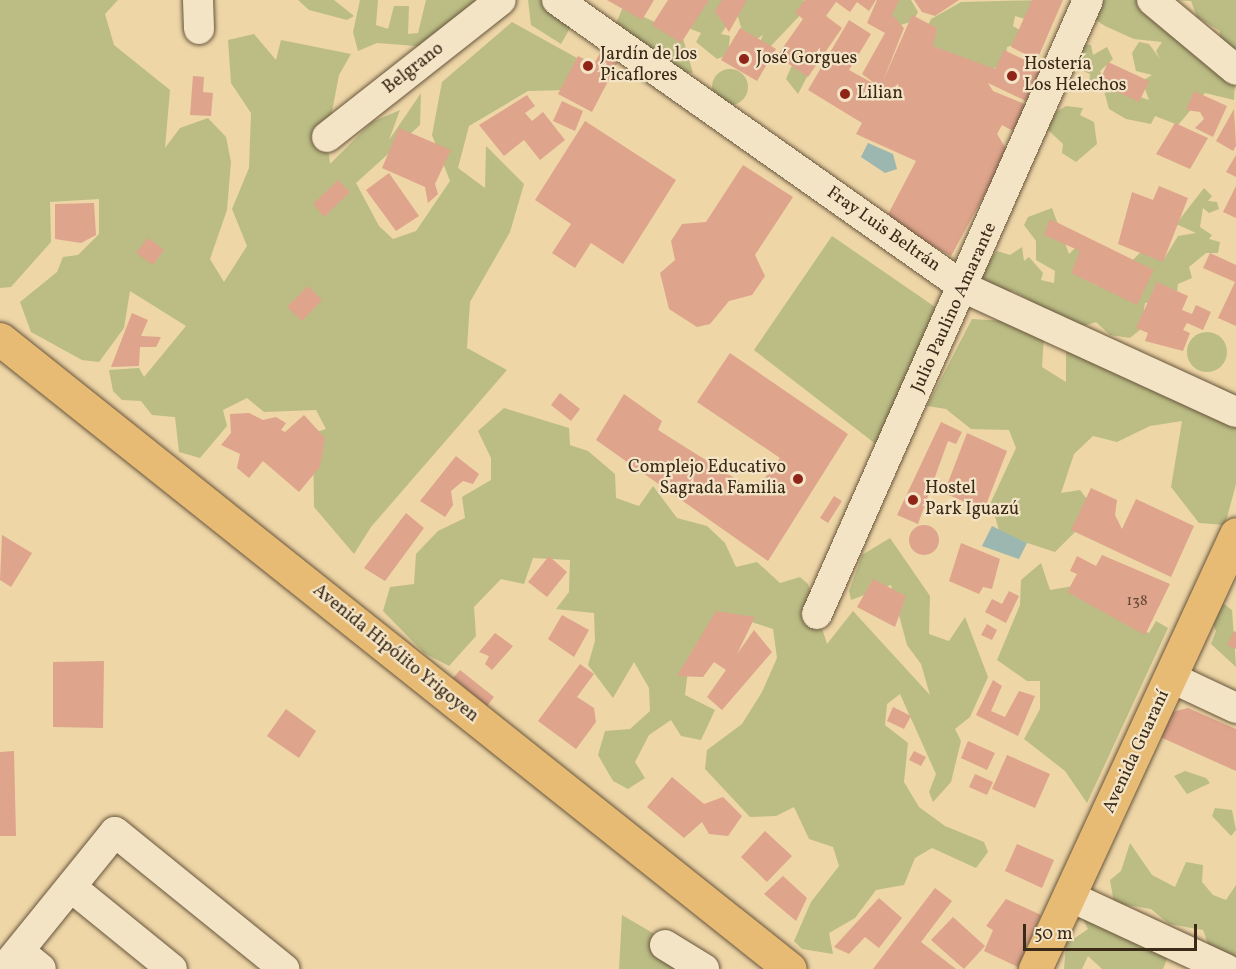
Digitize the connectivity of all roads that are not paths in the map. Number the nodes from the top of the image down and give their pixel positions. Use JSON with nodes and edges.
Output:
{"nodes":[{"id":1,"x":501,"y":0,"type":"edge"},
{"id":2,"x":557,"y":0,"type":"edge"},
{"id":3,"x":1088,"y":0,"type":"edge"},
{"id":4,"x":1152,"y":0,"type":"edge"},
{"id":5,"x":1236,"y":70,"type":"edge"},
{"id":6,"x":327,"y":137,"type":"dead end"},
{"id":7,"x":965,"y":288,"type":"junction"},
{"id":8,"x":0,"y":339,"type":"edge"},
{"id":9,"x":1236,"y":412,"type":"edge"},
{"id":10,"x":1236,"y":534,"type":"edge"},
{"id":11,"x":817,"y":614,"type":"dead end"},
{"id":12,"x":1172,"y":678,"type":"junction"},
{"id":13,"x":1236,"y":708,"type":"edge"},
{"id":14,"x":71,"y":887,"type":"junction"},
{"id":15,"x":1071,"y":897,"type":"junction"},
{"id":16,"x":665,"y":945,"type":"dead end"},
{"id":17,"x":21,"y":963,"type":"edge"},
{"id":18,"x":172,"y":969,"type":"edge"},
{"id":19,"x":284,"y":969,"type":"edge"},
{"id":20,"x":704,"y":969,"type":"edge"},
{"id":21,"x":790,"y":969,"type":"edge"},
{"id":22,"x":1035,"y":969,"type":"edge"},
{"id":23,"x":1226,"y":969,"type":"edge"}],
"edges":[{"from":1,"to":6,"type":"street","name":"Belgrano"},
{"from":2,"to":7,"type":"street","name":"Fray Luis Beltrán"},
{"from":3,"to":7,"type":"street","name":"Julio Paulino Amarante"},
{"from":4,"to":5,"type":"street"},
{"from":7,"to":9,"type":"street","name":"Fray Luis Beltrán"},
{"from":7,"to":11,"type":"street","name":"Julio Paulino Amarante"},
{"from":8,"to":21,"type":"main road","name":"Avenida Hipólito Yrigoyen"},
{"from":10,"to":12,"type":"main road","name":"Avenida Guaraní"},
{"from":12,"to":13,"type":"street"},
{"from":12,"to":15,"type":"main road","name":"Avenida Guaraní"},
{"from":14,"to":17,"type":"street"},
{"from":14,"to":18,"type":"street"},
{"from":14,"to":19,"type":"street"},
{"from":15,"to":22,"type":"main road","name":"Avenida Guaraní"},
{"from":15,"to":23,"type":"street"},
{"from":16,"to":20,"type":"street"}]}
